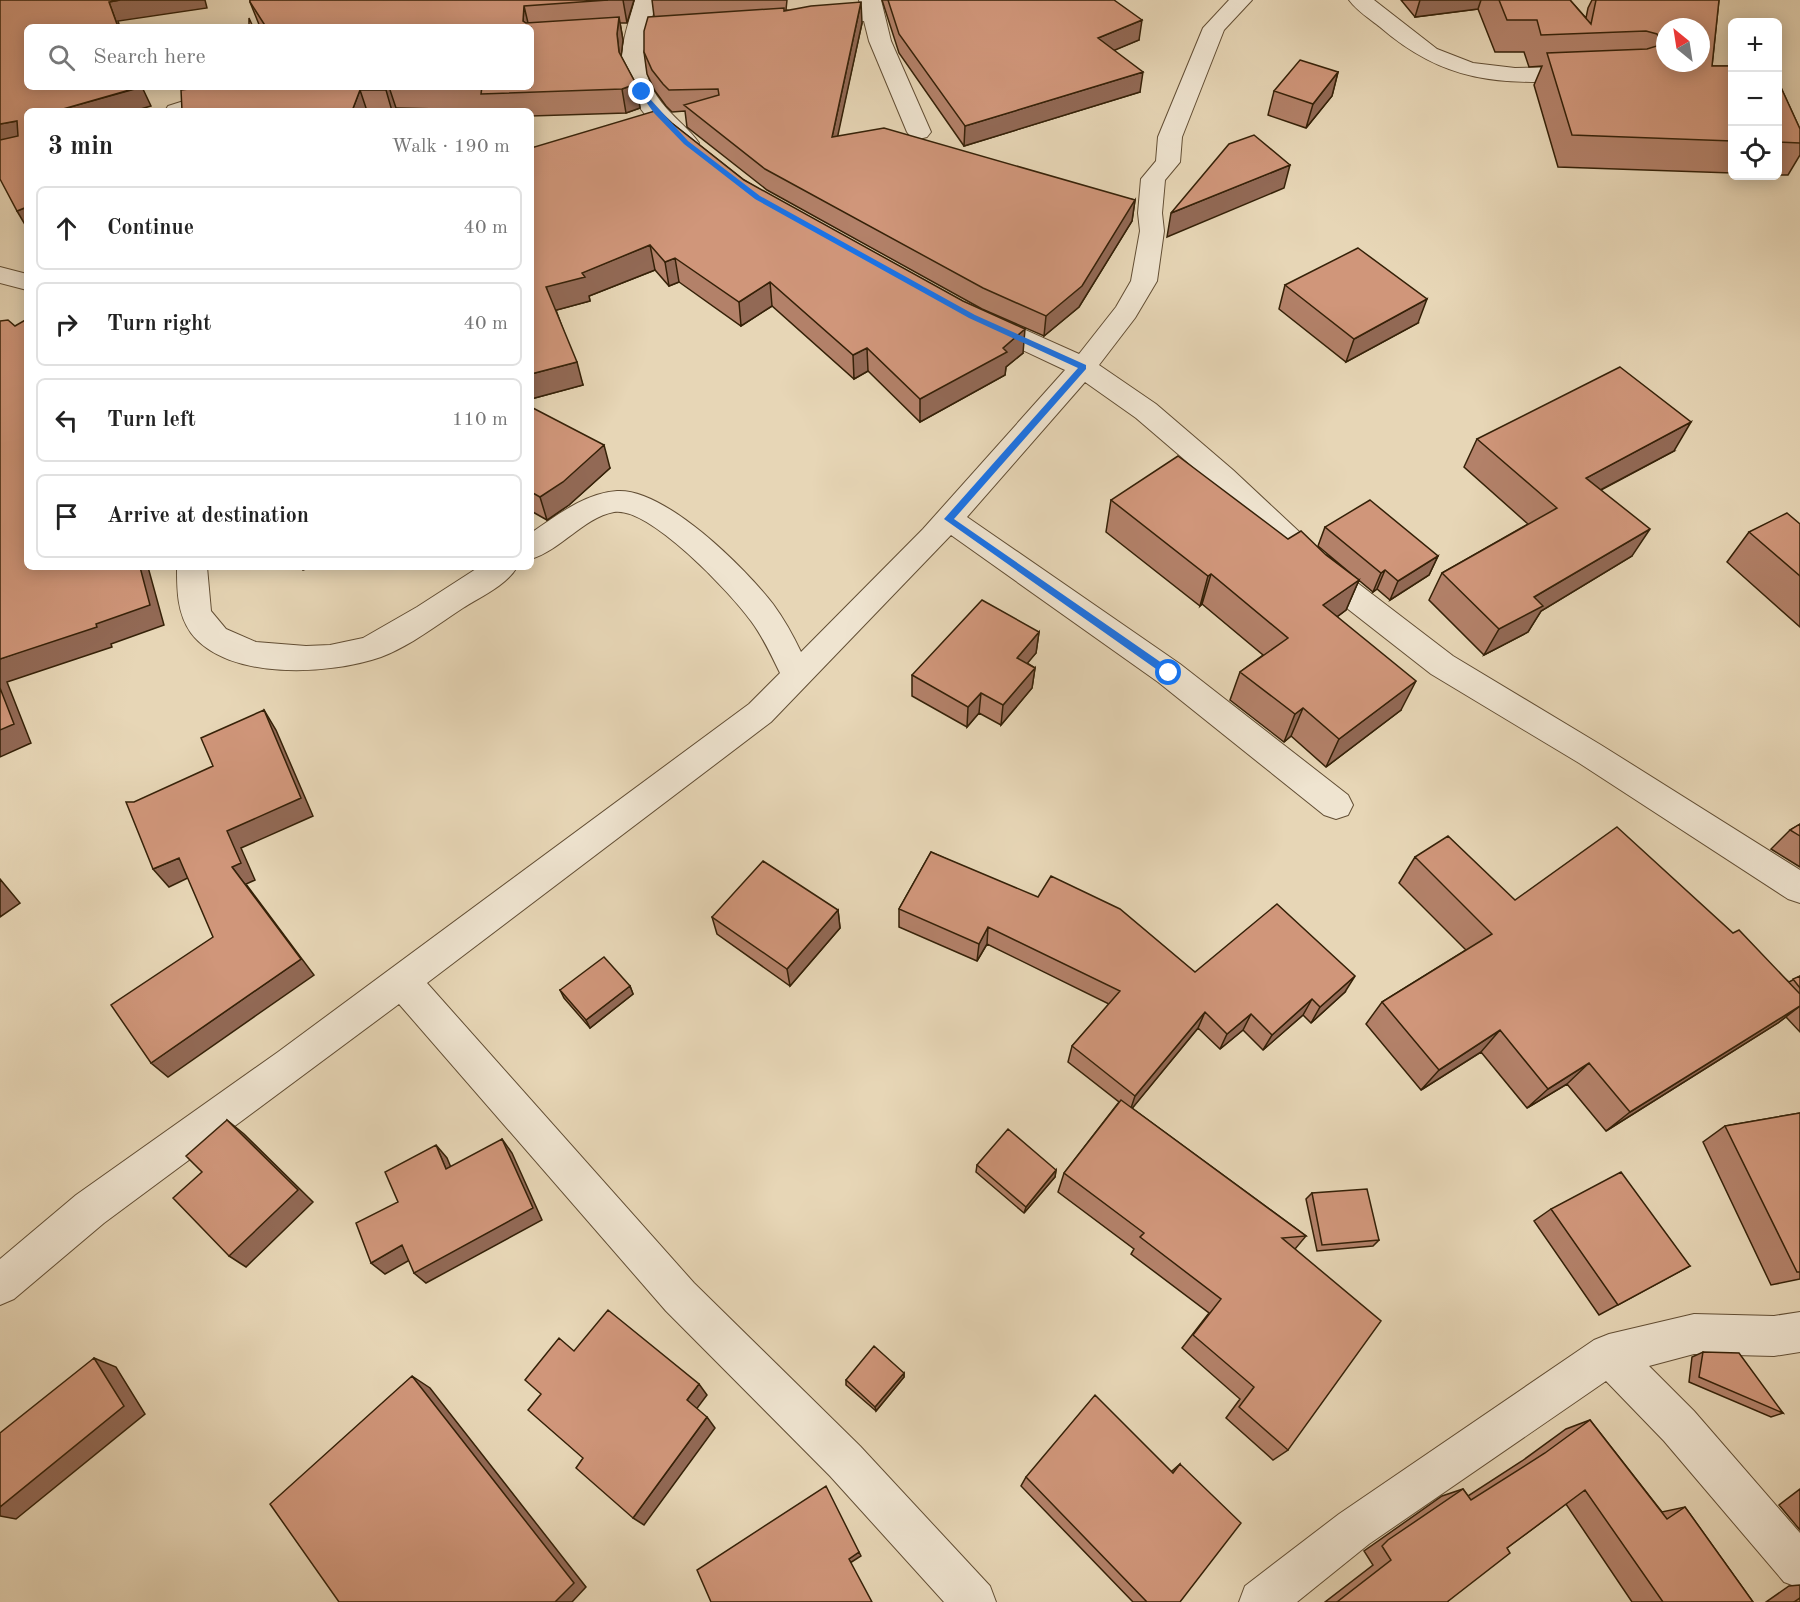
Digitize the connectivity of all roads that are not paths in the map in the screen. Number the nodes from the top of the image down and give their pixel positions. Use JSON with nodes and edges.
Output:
{"nodes":[{"id":1,"x":646,"y":0,"type":"edge"},
{"id":2,"x":1240,"y":0,"type":"edge"},
{"id":3,"x":1360,"y":0,"type":"edge"},
{"id":4,"x":871,"y":7,"type":"edge"},
{"id":5,"x":801,"y":19,"type":"edge"},
{"id":6,"x":1600,"y":73,"type":"edge"},
{"id":7,"x":242,"y":90,"type":"edge"},
{"id":8,"x":185,"y":108,"type":"edge"},
{"id":9,"x":919,"y":132,"type":"dead end"},
{"id":10,"x":704,"y":156,"type":"edge"},
{"id":11,"x":0,"y":274,"type":"edge"},
{"id":12,"x":24,"y":281,"type":"edge"},
{"id":13,"x":962,"y":311,"type":"edge"},
{"id":14,"x":1083,"y":367,"type":"junction"},
{"id":15,"x":949,"y":519,"type":"junction"},
{"id":16,"x":534,"y":546,"type":"edge"},
{"id":17,"x":192,"y":570,"type":"edge"},
{"id":18,"x":498,"y":570,"type":"edge"},
{"id":19,"x":797,"y":676,"type":"junction"},
{"id":20,"x":1336,"y":805,"type":"dead end"},
{"id":21,"x":1800,"y":888,"type":"edge"},
{"id":22,"x":401,"y":980,"type":"junction"},
{"id":23,"x":0,"y":1285,"type":"edge"},
{"id":24,"x":1800,"y":1332,"type":"edge"},
{"id":25,"x":1609,"y":1355,"type":"junction"},
{"id":26,"x":1800,"y":1566,"type":"edge"},
{"id":27,"x":974,"y":1602,"type":"edge"},
{"id":28,"x":1261,"y":1602,"type":"edge"}],
"edges":[{"from":1,"to":10,"type":"street"},
{"from":2,"to":14,"type":"street"},
{"from":3,"to":6,"type":"street"},
{"from":4,"to":5,"type":"street"},
{"from":4,"to":9,"type":"street"},
{"from":7,"to":8,"type":"street"},
{"from":11,"to":12,"type":"street"},
{"from":13,"to":14,"type":"street"},
{"from":14,"to":15,"type":"street"},
{"from":14,"to":21,"type":"street"},
{"from":15,"to":19,"type":"street"},
{"from":15,"to":20,"type":"street"},
{"from":16,"to":19,"type":"street"},
{"from":17,"to":18,"type":"street"},
{"from":19,"to":22,"type":"street"},
{"from":22,"to":23,"type":"street"},
{"from":22,"to":27,"type":"street"},
{"from":24,"to":25,"type":"street"},
{"from":25,"to":26,"type":"street"},
{"from":25,"to":28,"type":"street"}]}
